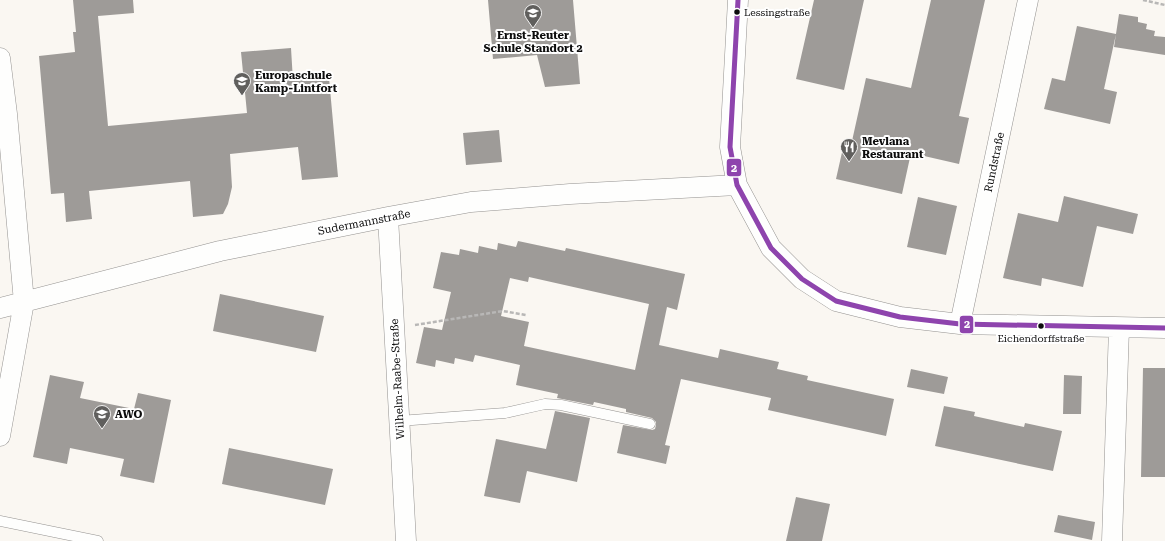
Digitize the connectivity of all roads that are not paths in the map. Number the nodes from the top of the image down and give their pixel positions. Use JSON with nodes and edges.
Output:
{"nodes":[{"id":1,"x":738,"y":0,"type":"edge"},
{"id":2,"x":1028,"y":0,"type":"edge"},
{"id":3,"x":0,"y":58,"type":"edge"},
{"id":4,"x":737,"y":185,"type":"junction"},
{"id":5,"x":388,"y":217,"type":"junction"},
{"id":6,"x":24,"y":302,"type":"junction"},
{"id":7,"x":0,"y":308,"type":"edge"},
{"id":8,"x":960,"y":324,"type":"junction"},
{"id":9,"x":1119,"y":328,"type":"junction"},
{"id":10,"x":1165,"y":328,"type":"edge"},
{"id":11,"x":400,"y":421,"type":"junction"},
{"id":12,"x":650,"y":424,"type":"dead end"},
{"id":13,"x":0,"y":436,"type":"edge"},
{"id":14,"x":0,"y":520,"type":"edge"},
{"id":15,"x":98,"y":541,"type":"edge"},
{"id":16,"x":406,"y":541,"type":"edge"},
{"id":17,"x":1112,"y":541,"type":"edge"}],
"edges":[{"from":1,"to":4,"type":"street"},
{"from":2,"to":8,"type":"street","name":"Rundstraße"},
{"from":3,"to":6,"type":"street"},
{"from":4,"to":5,"type":"street","name":"Sudermannstraße"},
{"from":4,"to":8,"type":"street"},
{"from":5,"to":6,"type":"street","name":"Sudermannstraße"},
{"from":5,"to":11,"type":"street","name":"Wilhelm-Raabe-Straße"},
{"from":6,"to":7,"type":"street","name":"Sudermannstraße"},
{"from":6,"to":13,"type":"street"},
{"from":8,"to":9,"type":"street"},
{"from":9,"to":10,"type":"street"},
{"from":9,"to":17,"type":"street"},
{"from":11,"to":12,"type":"lane"},
{"from":11,"to":16,"type":"street","name":"Wilhelm-Raabe-Straße"},
{"from":14,"to":15,"type":"lane"}]}
